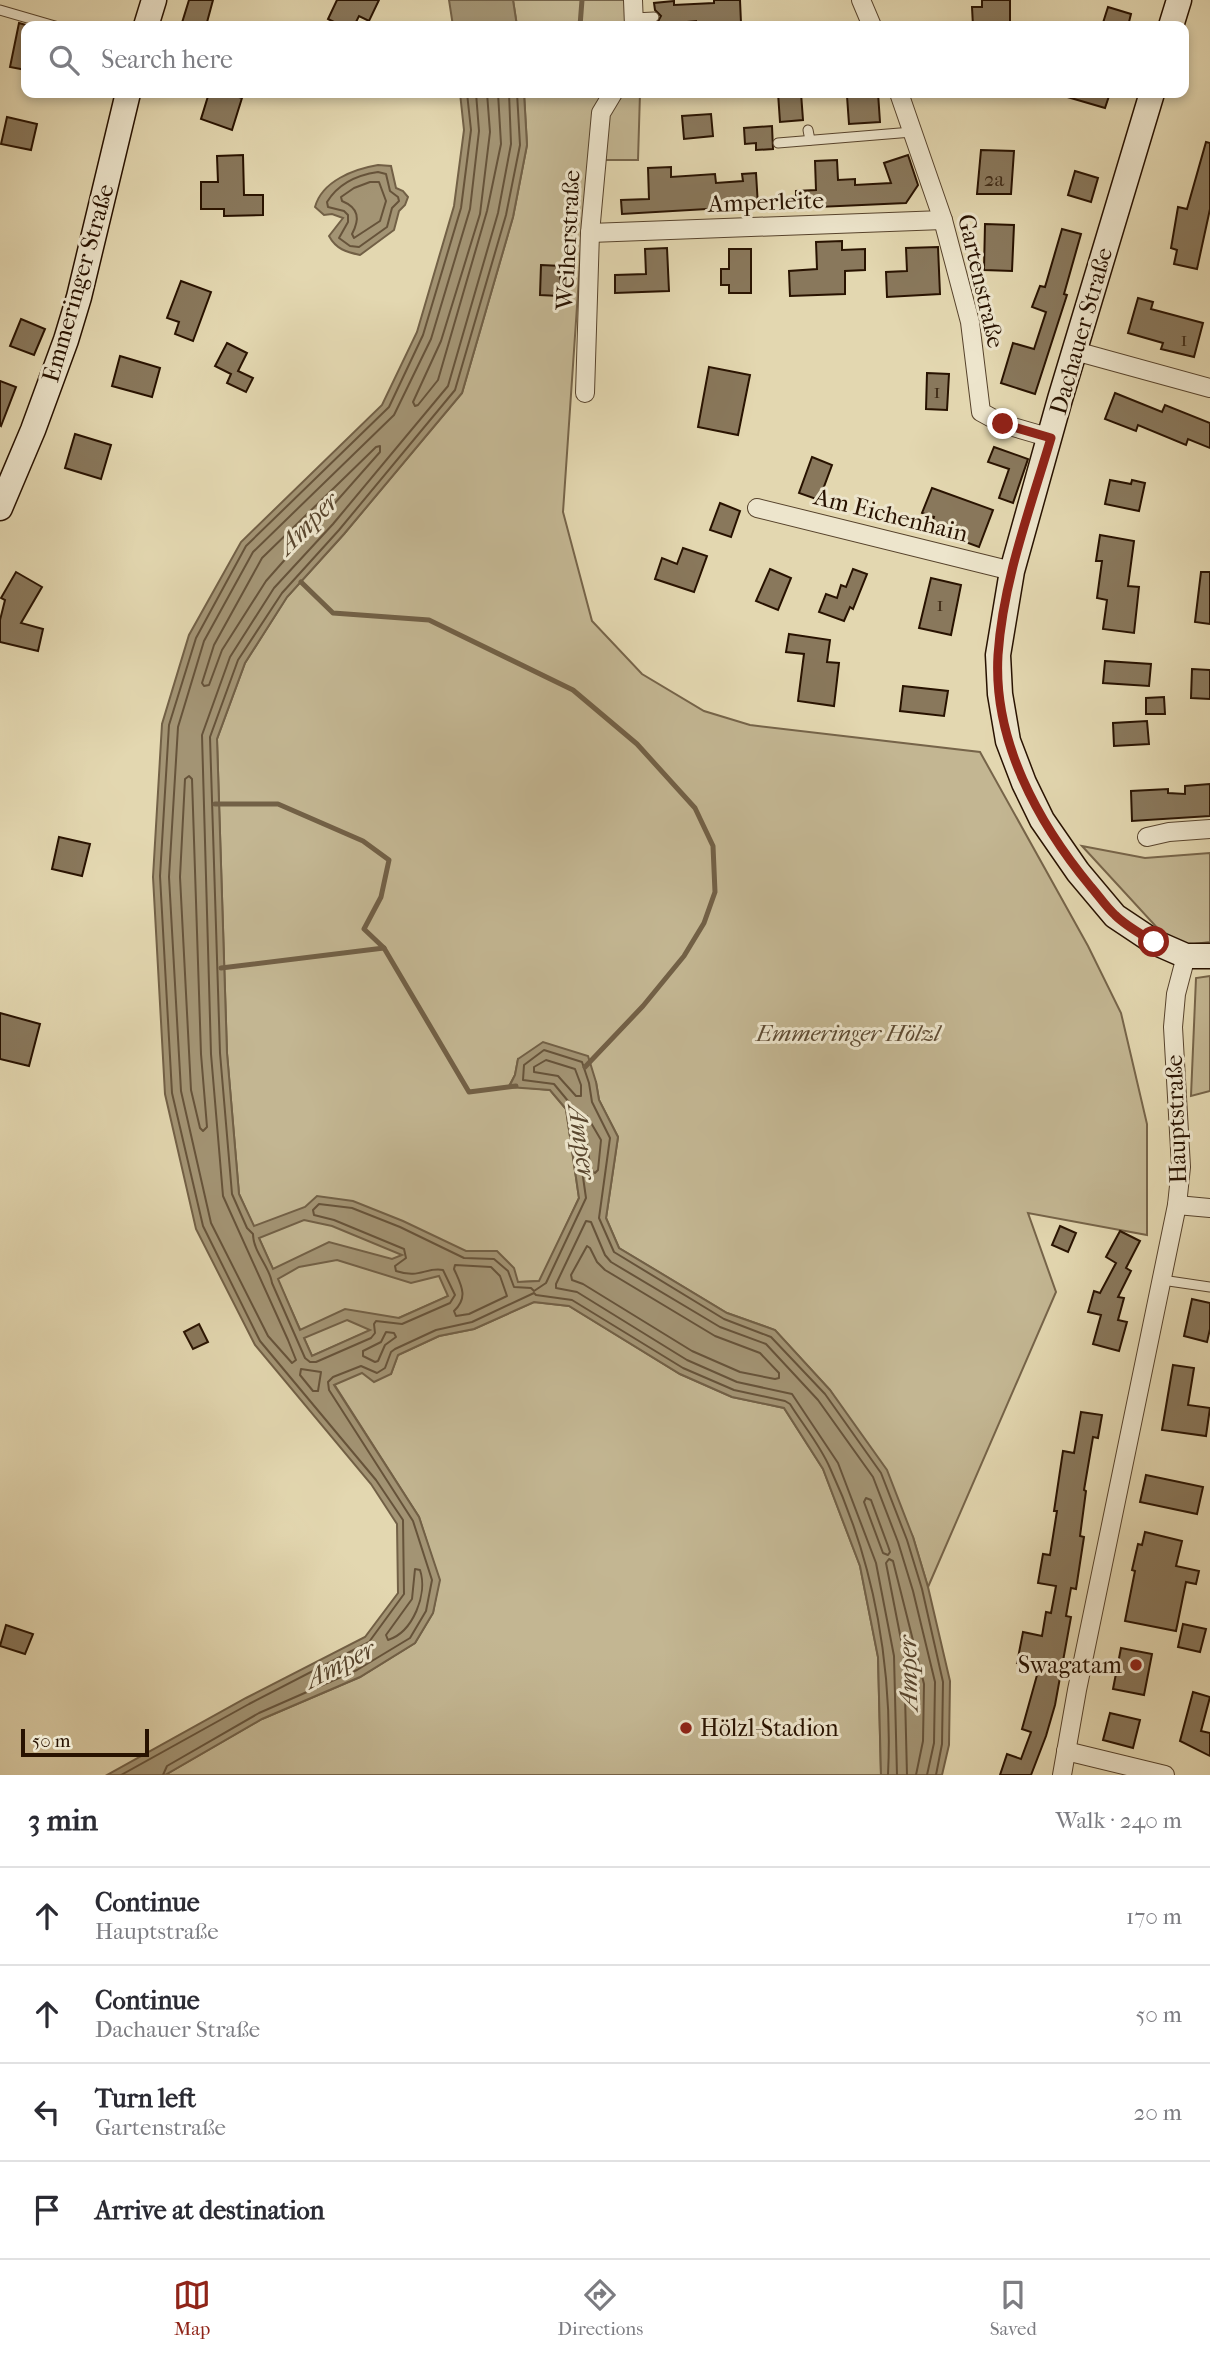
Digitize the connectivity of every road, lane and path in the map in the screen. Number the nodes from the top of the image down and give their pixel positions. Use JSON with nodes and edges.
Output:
{"nodes":[{"id":1,"x":154,"y":0,"type":"edge"},
{"id":2,"x":861,"y":0,"type":"edge"},
{"id":3,"x":1179,"y":0,"type":"edge"},
{"id":4,"x":0,"y":10,"type":"edge"},
{"id":5,"x":634,"y":15,"type":"edge"},
{"id":6,"x":654,"y":17,"type":"dead end"},
{"id":7,"x":38,"y":21,"type":"edge"},
{"id":8,"x":148,"y":21,"type":"edge"},
{"id":9,"x":870,"y":21,"type":"edge"},
{"id":10,"x":1173,"y":21,"type":"edge"},
{"id":11,"x":127,"y":98,"type":"edge"},
{"id":12,"x":610,"y":98,"type":"edge"},
{"id":13,"x":901,"y":98,"type":"edge"},
{"id":14,"x":1151,"y":98,"type":"edge"},
{"id":15,"x":808,"y":130,"type":"dead end"},
{"id":16,"x":912,"y":132,"type":"junction"},
{"id":17,"x":810,"y":140,"type":"junction"},
{"id":18,"x":778,"y":143,"type":"dead end"},
{"id":19,"x":943,"y":220,"type":"junction"},
{"id":20,"x":590,"y":233,"type":"junction"},
{"id":21,"x":1075,"y":351,"type":"junction"},
{"id":22,"x":1210,"y":388,"type":"edge"},
{"id":23,"x":585,"y":393,"type":"dead end"},
{"id":24,"x":1051,"y":438,"type":"junction"},
{"id":25,"x":0,"y":508,"type":"edge"},
{"id":26,"x":757,"y":508,"type":"dead end"},
{"id":27,"x":1012,"y":571,"type":"junction"},
{"id":28,"x":1210,"y":829,"type":"edge"},
{"id":29,"x":1147,"y":837,"type":"dead end"},
{"id":30,"x":1198,"y":956,"type":"edge"},
{"id":31,"x":1177,"y":1205,"type":"junction"},
{"id":32,"x":1210,"y":1208,"type":"edge"},
{"id":33,"x":1162,"y":1280,"type":"junction"},
{"id":34,"x":1210,"y":1287,"type":"edge"},
{"id":35,"x":1066,"y":1751,"type":"junction"},
{"id":36,"x":1062,"y":1775,"type":"edge"},
{"id":37,"x":1166,"y":1775,"type":"edge"}],
"edges":[{"from":1,"to":8,"type":"street"},
{"from":2,"to":9,"type":"street"},
{"from":3,"to":10,"type":"street"},
{"from":4,"to":7,"type":"lane"},
{"from":5,"to":6,"type":"lane"},
{"from":11,"to":25,"type":"street","name":"Emmeringer Straße"},
{"from":12,"to":20,"type":"street","name":"Weiherstraße"},
{"from":13,"to":16,"type":"street","name":"Gartenstraße"},
{"from":14,"to":21,"type":"street","name":"Dachauer Straße"},
{"from":15,"to":17,"type":"lane"},
{"from":16,"to":17,"type":"lane"},
{"from":16,"to":19,"type":"street","name":"Gartenstraße"},
{"from":17,"to":18,"type":"lane"},
{"from":19,"to":20,"type":"street","name":"Amperleite"},
{"from":19,"to":24,"type":"street","name":"Gartenstraße"},
{"from":20,"to":23,"type":"street","name":"Weiherstraße"},
{"from":21,"to":22,"type":"street"},
{"from":21,"to":24,"type":"street","name":"Dachauer Straße"},
{"from":24,"to":27,"type":"street","name":"Dachauer Straße"},
{"from":26,"to":27,"type":"street","name":"Am Eichenhain"},
{"from":27,"to":30,"type":"street","name":"Hauptstraße"},
{"from":28,"to":29,"type":"street"},
{"from":30,"to":31,"type":"street","name":"Hauptstraße"},
{"from":31,"to":32,"type":"street"},
{"from":31,"to":33,"type":"street","name":"Hauptstraße"},
{"from":33,"to":34,"type":"lane"},
{"from":33,"to":35,"type":"street","name":"Hauptstraße"},
{"from":35,"to":36,"type":"street","name":"Hauptstraße"},
{"from":35,"to":37,"type":"street"}]}
